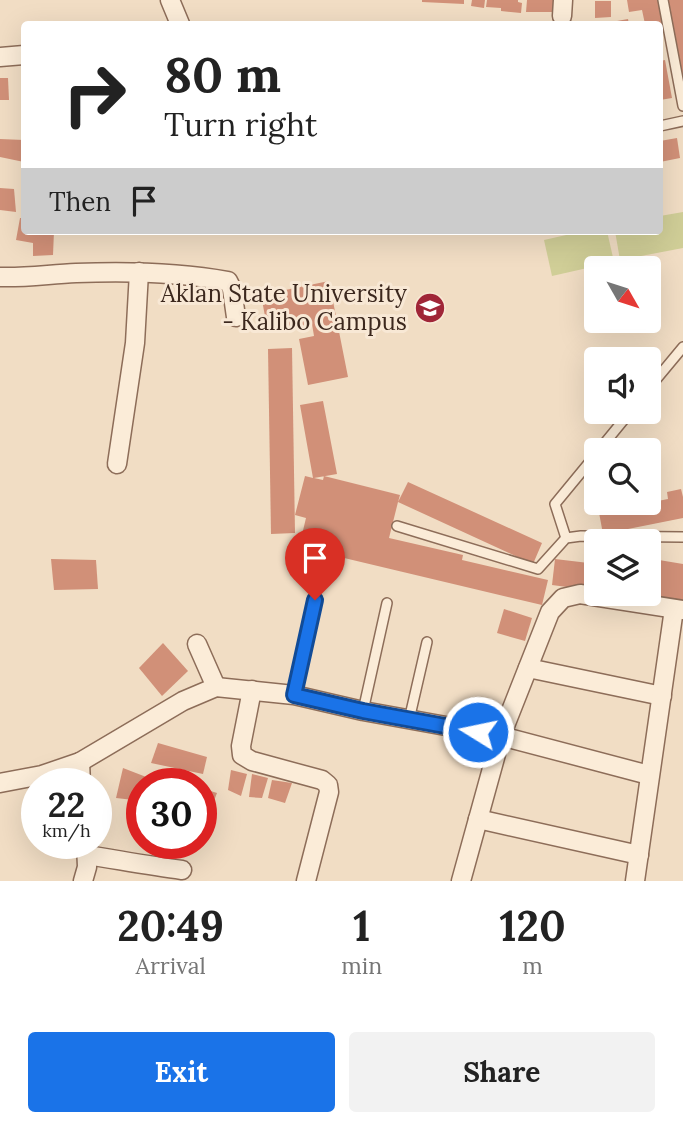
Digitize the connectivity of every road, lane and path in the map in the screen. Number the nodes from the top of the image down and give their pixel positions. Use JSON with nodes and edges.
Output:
{"nodes":[{"id":1,"x":170,"y":0,"type":"edge"},
{"id":2,"x":663,"y":0,"type":"edge"},
{"id":3,"x":179,"y":21,"type":"edge"},
{"id":4,"x":21,"y":55,"type":"edge"},
{"id":5,"x":0,"y":57,"type":"edge"},
{"id":6,"x":683,"y":106,"type":"edge"},
{"id":7,"x":683,"y":121,"type":"edge"},
{"id":8,"x":663,"y":125,"type":"edge"},
{"id":9,"x":139,"y":272,"type":"junction"},
{"id":10,"x":0,"y":277,"type":"edge"},
{"id":11,"x":236,"y":317,"type":"dead end"},
{"id":12,"x":683,"y":347,"type":"edge"},
{"id":13,"x":661,"y":374,"type":"edge"},
{"id":14,"x":620,"y":424,"type":"edge"},
{"id":15,"x":609,"y":438,"type":"edge"},
{"id":16,"x":117,"y":464,"type":"dead end"},
{"id":17,"x":584,"y":468,"type":"edge"},
{"id":18,"x":397,"y":526,"type":"dead end"},
{"id":19,"x":683,"y":537,"type":"edge"},
{"id":20,"x":566,"y":538,"type":"junction"},
{"id":21,"x":315,"y":600,"type":"dead end"},
{"id":22,"x":387,"y":603,"type":"dead end"},
{"id":23,"x":678,"y":610,"type":"edge"},
{"id":24,"x":427,"y":642,"type":"dead end"},
{"id":25,"x":197,"y":644,"type":"dead end"},
{"id":26,"x":528,"y":667,"type":"junction"},
{"id":27,"x":216,"y":687,"type":"junction"},
{"id":28,"x":252,"y":690,"type":"junction"},
{"id":29,"x":294,"y":695,"type":"junction"},
{"id":30,"x":662,"y":696,"type":"junction"},
{"id":31,"x":363,"y":711,"type":"junction"},
{"id":32,"x":409,"y":720,"type":"junction"},
{"id":33,"x":501,"y":736,"type":"junction"},
{"id":34,"x":79,"y":762,"type":"junction"},
{"id":35,"x":80,"y":768,"type":"edge"},
{"id":36,"x":649,"y":775,"type":"junction"},
{"id":37,"x":0,"y":783,"type":"edge"},
{"id":38,"x":478,"y":819,"type":"junction"},
{"id":39,"x":639,"y":855,"type":"junction"},
{"id":40,"x":112,"y":857,"type":"edge"},
{"id":41,"x":87,"y":859,"type":"edge"},
{"id":42,"x":181,"y":870,"type":"dead end"},
{"id":43,"x":83,"y":881,"type":"edge"},
{"id":44,"x":306,"y":881,"type":"edge"},
{"id":45,"x":461,"y":881,"type":"edge"},
{"id":46,"x":635,"y":881,"type":"edge"}],
"edges":[{"from":1,"to":3,"type":"street"},
{"from":2,"to":6,"type":"lane"},
{"from":4,"to":5,"type":"street"},
{"from":7,"to":8,"type":"lane"},
{"from":9,"to":10,"type":"street"},
{"from":9,"to":11,"type":"street"},
{"from":9,"to":16,"type":"street"},
{"from":12,"to":13,"type":"lane"},
{"from":14,"to":15,"type":"lane"},
{"from":17,"to":20,"type":"lane"},
{"from":18,"to":20,"type":"lane"},
{"from":19,"to":20,"type":"lane"},
{"from":21,"to":29,"type":"lane"},
{"from":22,"to":31,"type":"lane"},
{"from":23,"to":26,"type":"street"},
{"from":23,"to":30,"type":"street"},
{"from":24,"to":32,"type":"lane"},
{"from":25,"to":27,"type":"street"},
{"from":26,"to":30,"type":"street"},
{"from":26,"to":33,"type":"street"},
{"from":27,"to":28,"type":"street"},
{"from":27,"to":34,"type":"street"},
{"from":28,"to":29,"type":"street"},
{"from":28,"to":44,"type":"street"},
{"from":29,"to":31,"type":"street"},
{"from":30,"to":36,"type":"street"},
{"from":31,"to":32,"type":"street"},
{"from":32,"to":33,"type":"street"},
{"from":33,"to":36,"type":"street"},
{"from":33,"to":38,"type":"street"},
{"from":34,"to":35,"type":"street"},
{"from":34,"to":37,"type":"street"},
{"from":36,"to":39,"type":"street"},
{"from":38,"to":39,"type":"street"},
{"from":38,"to":45,"type":"street"},
{"from":39,"to":46,"type":"street"},
{"from":40,"to":42,"type":"street"},
{"from":41,"to":43,"type":"street"}]}
